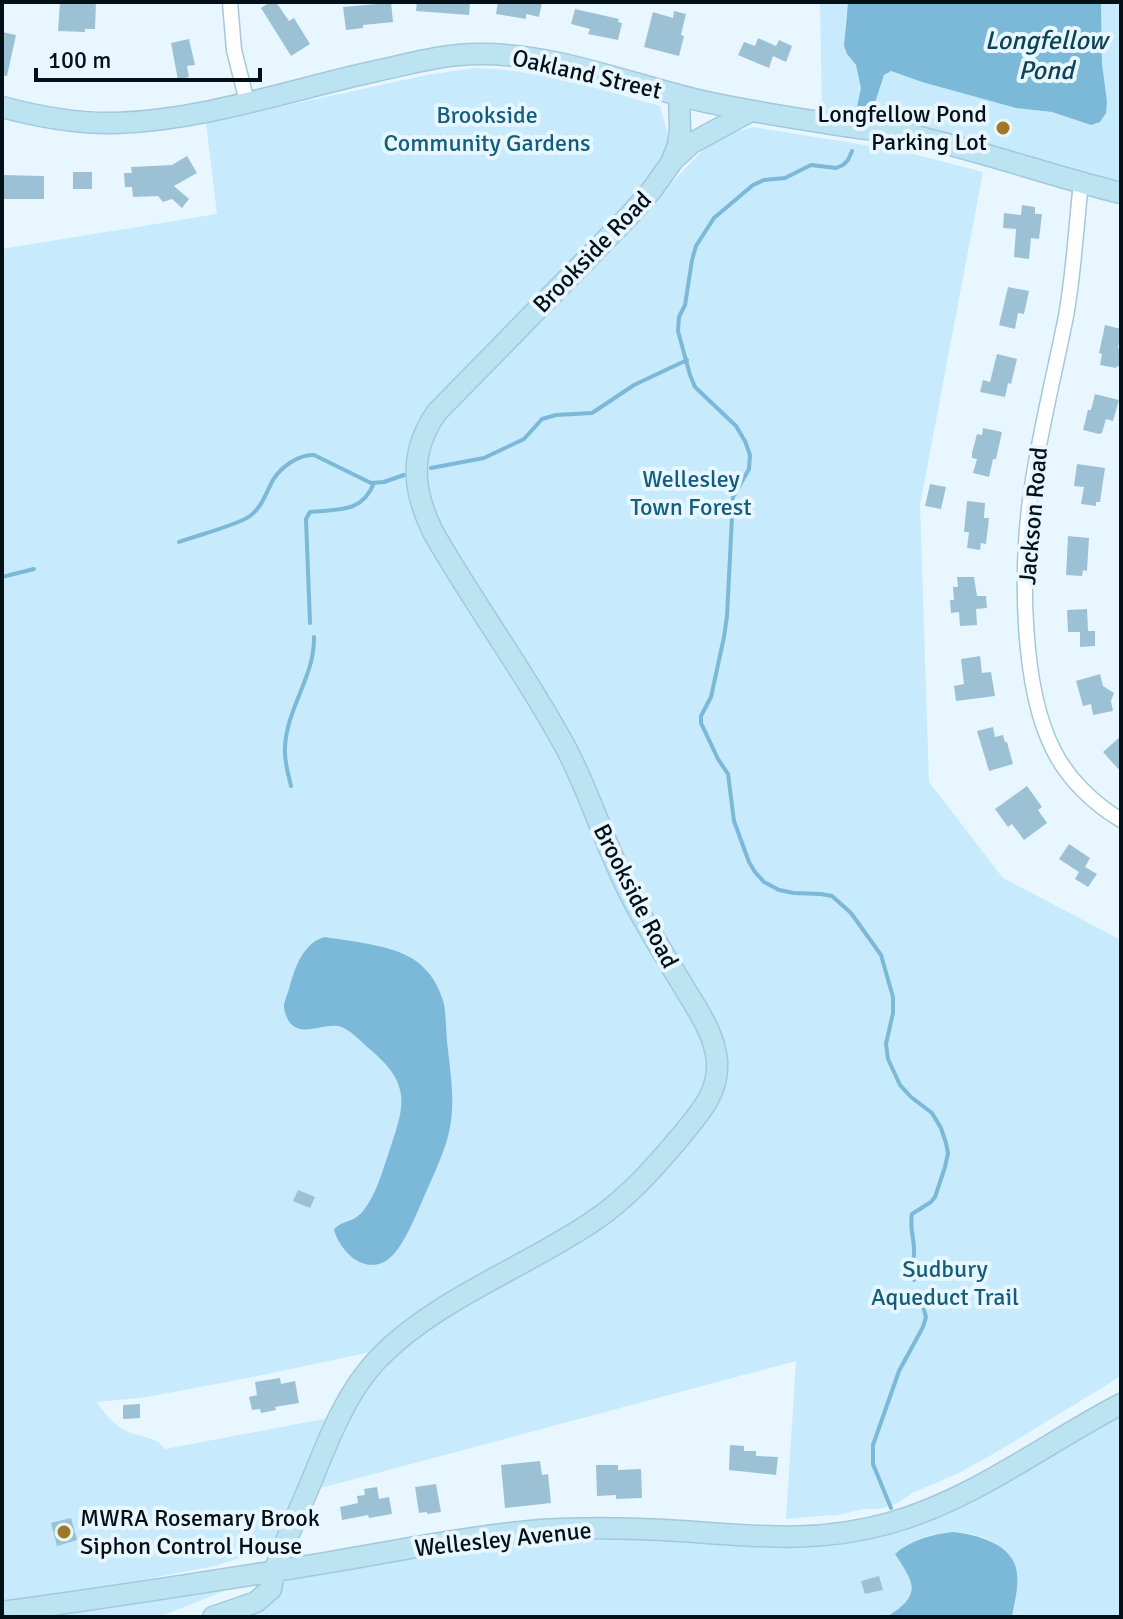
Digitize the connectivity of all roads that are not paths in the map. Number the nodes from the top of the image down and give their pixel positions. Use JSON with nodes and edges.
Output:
{"nodes":[{"id":1,"x":230,"y":2,"type":"edge"},
{"id":2,"x":679,"y":95,"type":"junction"},
{"id":3,"x":247,"y":102,"type":"junction"},
{"id":4,"x":2,"y":107,"type":"edge"},
{"id":5,"x":751,"y":111,"type":"junction"},
{"id":6,"x":671,"y":163,"type":"junction"},
{"id":7,"x":1081,"y":183,"type":"junction"},
{"id":8,"x":1121,"y":193,"type":"edge"},
{"id":9,"x":1121,"y":820,"type":"edge"},
{"id":10,"x":1121,"y":1404,"type":"edge"},
{"id":11,"x":274,"y":1571,"type":"junction"},
{"id":12,"x":2,"y":1612,"type":"edge"},
{"id":13,"x":213,"y":1617,"type":"edge"}],
"edges":[{"from":1,"to":3,"type":"street"},
{"from":2,"to":3,"type":"street","name":"Oakland Street"},
{"from":2,"to":5,"type":"street","name":"Oakland Street"},
{"from":2,"to":6,"type":"street","name":"Brookside Road"},
{"from":3,"to":4,"type":"street","name":"Oakland Street"},
{"from":5,"to":6,"type":"street","name":"Brookside Road"},
{"from":5,"to":7,"type":"street","name":"Oakland Street"},
{"from":6,"to":11,"type":"street","name":"Brookside Road"},
{"from":7,"to":8,"type":"street","name":"Oakland Street"},
{"from":7,"to":9,"type":"street","name":"Jackson Road"},
{"from":10,"to":11,"type":"street","name":"Wellesley Avenue"},
{"from":11,"to":12,"type":"street","name":"Wellesley Avenue"},
{"from":11,"to":13,"type":"street","name":"Brookside Road"}]}
